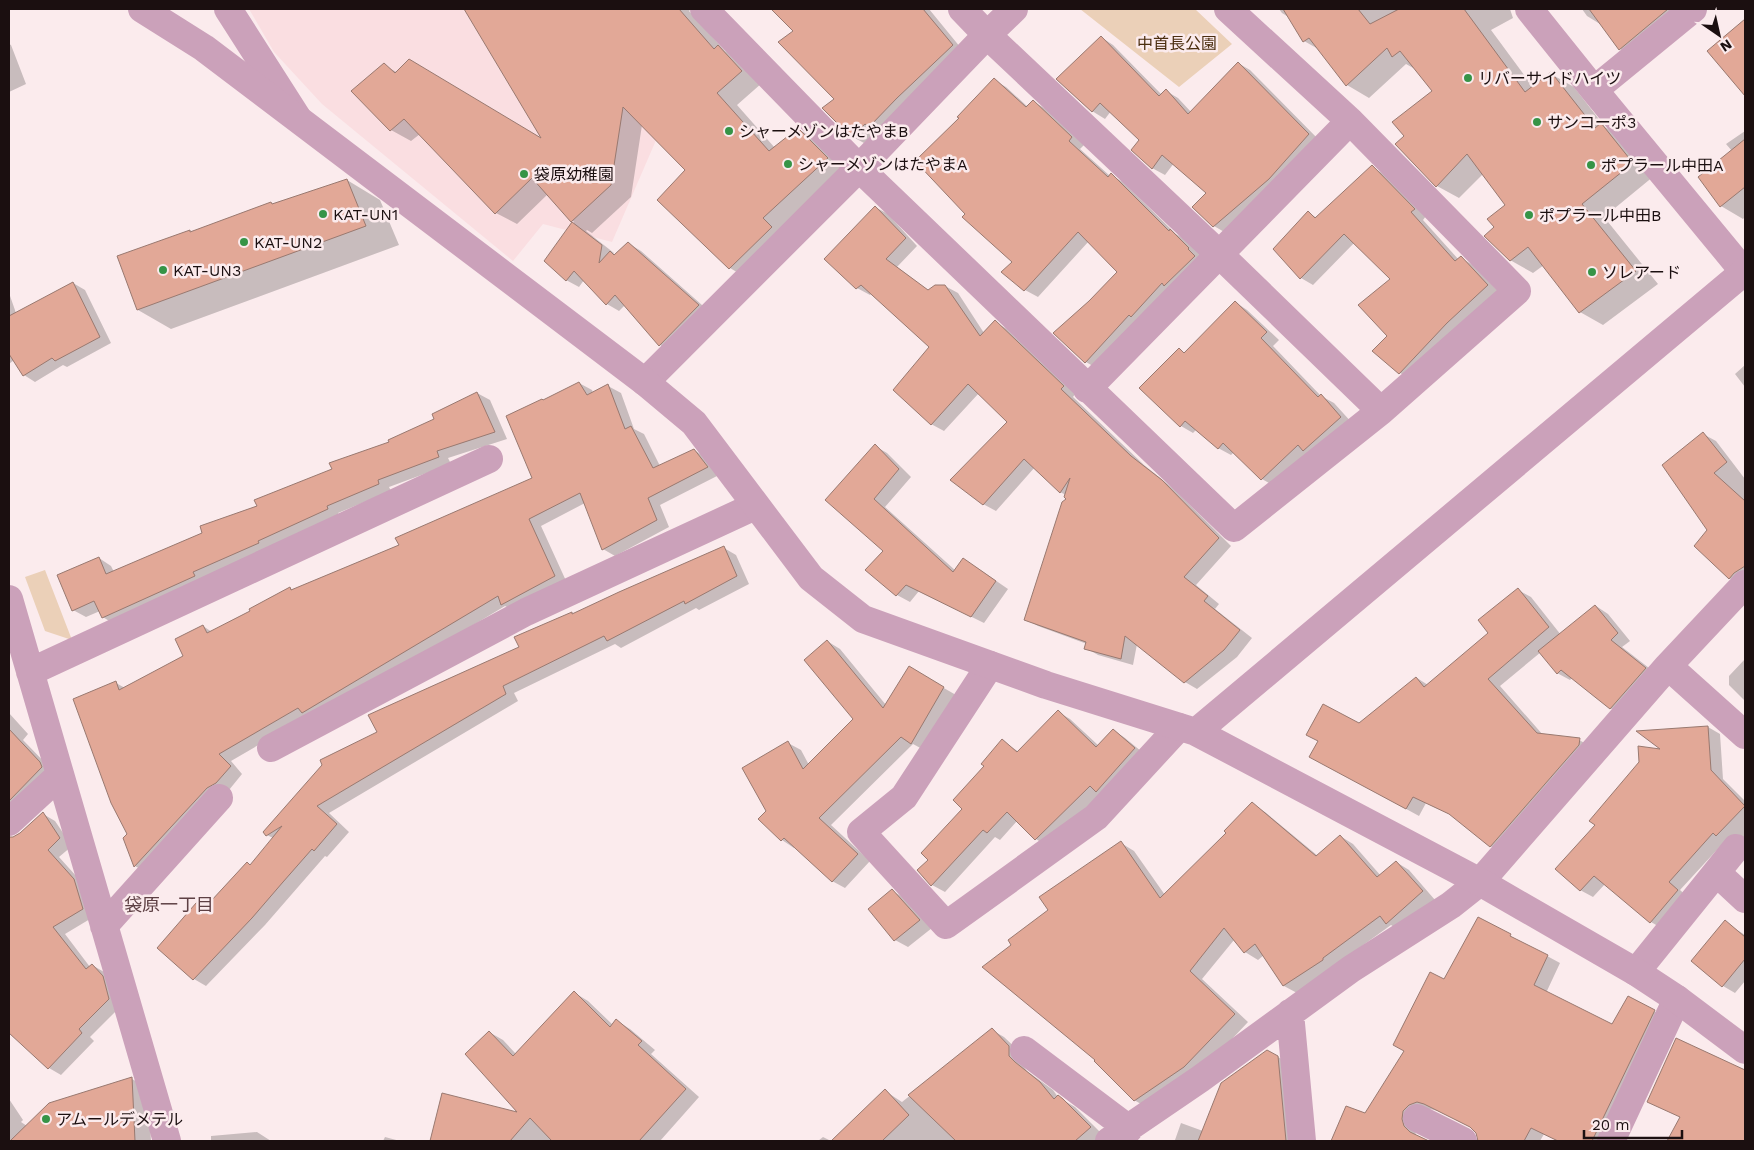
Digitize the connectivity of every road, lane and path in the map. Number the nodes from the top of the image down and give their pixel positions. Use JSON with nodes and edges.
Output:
{"nodes":[{"id":1,"x":142,"y":9,"type":"edge"},
{"id":2,"x":228,"y":9,"type":"edge"},
{"id":3,"x":704,"y":9,"type":"edge"},
{"id":4,"x":962,"y":9,"type":"edge"},
{"id":5,"x":1014,"y":9,"type":"edge"},
{"id":6,"x":1228,"y":9,"type":"edge"},
{"id":7,"x":1529,"y":9,"type":"edge"},
{"id":8,"x":1694,"y":9,"type":"edge"},
{"id":9,"x":988,"y":34,"type":"junction"},
{"id":10,"x":1594,"y":90,"type":"junction"},
{"id":11,"x":297,"y":118,"type":"junction"},
{"id":12,"x":1350,"y":121,"type":"junction"},
{"id":13,"x":859,"y":168,"type":"junction"},
{"id":14,"x":1219,"y":254,"type":"junction"},
{"id":15,"x":1745,"y":272,"type":"edge"},
{"id":16,"x":645,"y":382,"type":"junction"},
{"id":17,"x":1088,"y":389,"type":"junction"},
{"id":18,"x":1380,"y":411,"type":"junction"},
{"id":19,"x":489,"y":459,"type":"dead end"},
{"id":20,"x":756,"y":506,"type":"junction"},
{"id":21,"x":1745,"y":584,"type":"edge"},
{"id":22,"x":9,"y":599,"type":"edge"},
{"id":23,"x":990,"y":665,"type":"junction"},
{"id":24,"x":1668,"y":666,"type":"junction"},
{"id":25,"x":30,"y":672,"type":"junction"},
{"id":26,"x":1188,"y":729,"type":"junction"},
{"id":27,"x":1745,"y":735,"type":"edge"},
{"id":28,"x":271,"y":748,"type":"dead end"},
{"id":29,"x":60,"y":775,"type":"junction"},
{"id":30,"x":219,"y":798,"type":"dead end"},
{"id":31,"x":9,"y":822,"type":"edge"},
{"id":32,"x":1736,"y":848,"type":"dead end"},
{"id":33,"x":1717,"y":873,"type":"junction"},
{"id":34,"x":1480,"y":882,"type":"junction"},
{"id":35,"x":1745,"y":899,"type":"edge"},
{"id":36,"x":104,"y":926,"type":"junction"},
{"id":37,"x":1636,"y":972,"type":"junction"},
{"id":38,"x":1677,"y":999,"type":"junction"},
{"id":39,"x":1290,"y":1013,"type":"junction"},
{"id":40,"x":1024,"y":1050,"type":"dead end"},
{"id":41,"x":1745,"y":1050,"type":"edge"},
{"id":42,"x":1417,"y":1118,"type":"dead end"},
{"id":43,"x":1119,"y":1135,"type":"edge"},
{"id":44,"x":167,"y":1141,"type":"edge"},
{"id":45,"x":1302,"y":1141,"type":"edge"},
{"id":46,"x":1463,"y":1141,"type":"edge"},
{"id":47,"x":1611,"y":1141,"type":"edge"}],
"edges":[{"from":1,"to":11,"type":"street"},
{"from":2,"to":11,"type":"street"},
{"from":3,"to":13,"type":"street"},
{"from":4,"to":9,"type":"street"},
{"from":5,"to":9,"type":"street"},
{"from":6,"to":12,"type":"street"},
{"from":7,"to":10,"type":"street"},
{"from":8,"to":10,"type":"street"},
{"from":9,"to":13,"type":"street"},
{"from":9,"to":14,"type":"street"},
{"from":10,"to":15,"type":"street"},
{"from":11,"to":16,"type":"street"},
{"from":12,"to":14,"type":"street"},
{"from":12,"to":18,"type":"street"},
{"from":13,"to":16,"type":"street"},
{"from":13,"to":17,"type":"street"},
{"from":14,"to":17,"type":"street"},
{"from":14,"to":18,"type":"street"},
{"from":15,"to":26,"type":"street"},
{"from":16,"to":20,"type":"street"},
{"from":17,"to":18,"type":"street"},
{"from":19,"to":25,"type":"street"},
{"from":20,"to":23,"type":"street"},
{"from":20,"to":28,"type":"street"},
{"from":21,"to":24,"type":"street"},
{"from":22,"to":25,"type":"street"},
{"from":23,"to":26,"type":"street"},
{"from":23,"to":26,"type":"street"},
{"from":24,"to":27,"type":"street"},
{"from":24,"to":34,"type":"street"},
{"from":25,"to":29,"type":"street"},
{"from":26,"to":34,"type":"street"},
{"from":29,"to":31,"type":"street"},
{"from":29,"to":36,"type":"street"},
{"from":30,"to":36,"type":"street"},
{"from":32,"to":33,"type":"street"},
{"from":33,"to":35,"type":"street"},
{"from":33,"to":37,"type":"street"},
{"from":34,"to":37,"type":"street"},
{"from":34,"to":39,"type":"street"},
{"from":36,"to":44,"type":"street"},
{"from":37,"to":38,"type":"street"},
{"from":38,"to":41,"type":"street"},
{"from":38,"to":47,"type":"street"},
{"from":39,"to":43,"type":"street"},
{"from":39,"to":45,"type":"street"},
{"from":40,"to":43,"type":"street"},
{"from":42,"to":46,"type":"street"}]}
